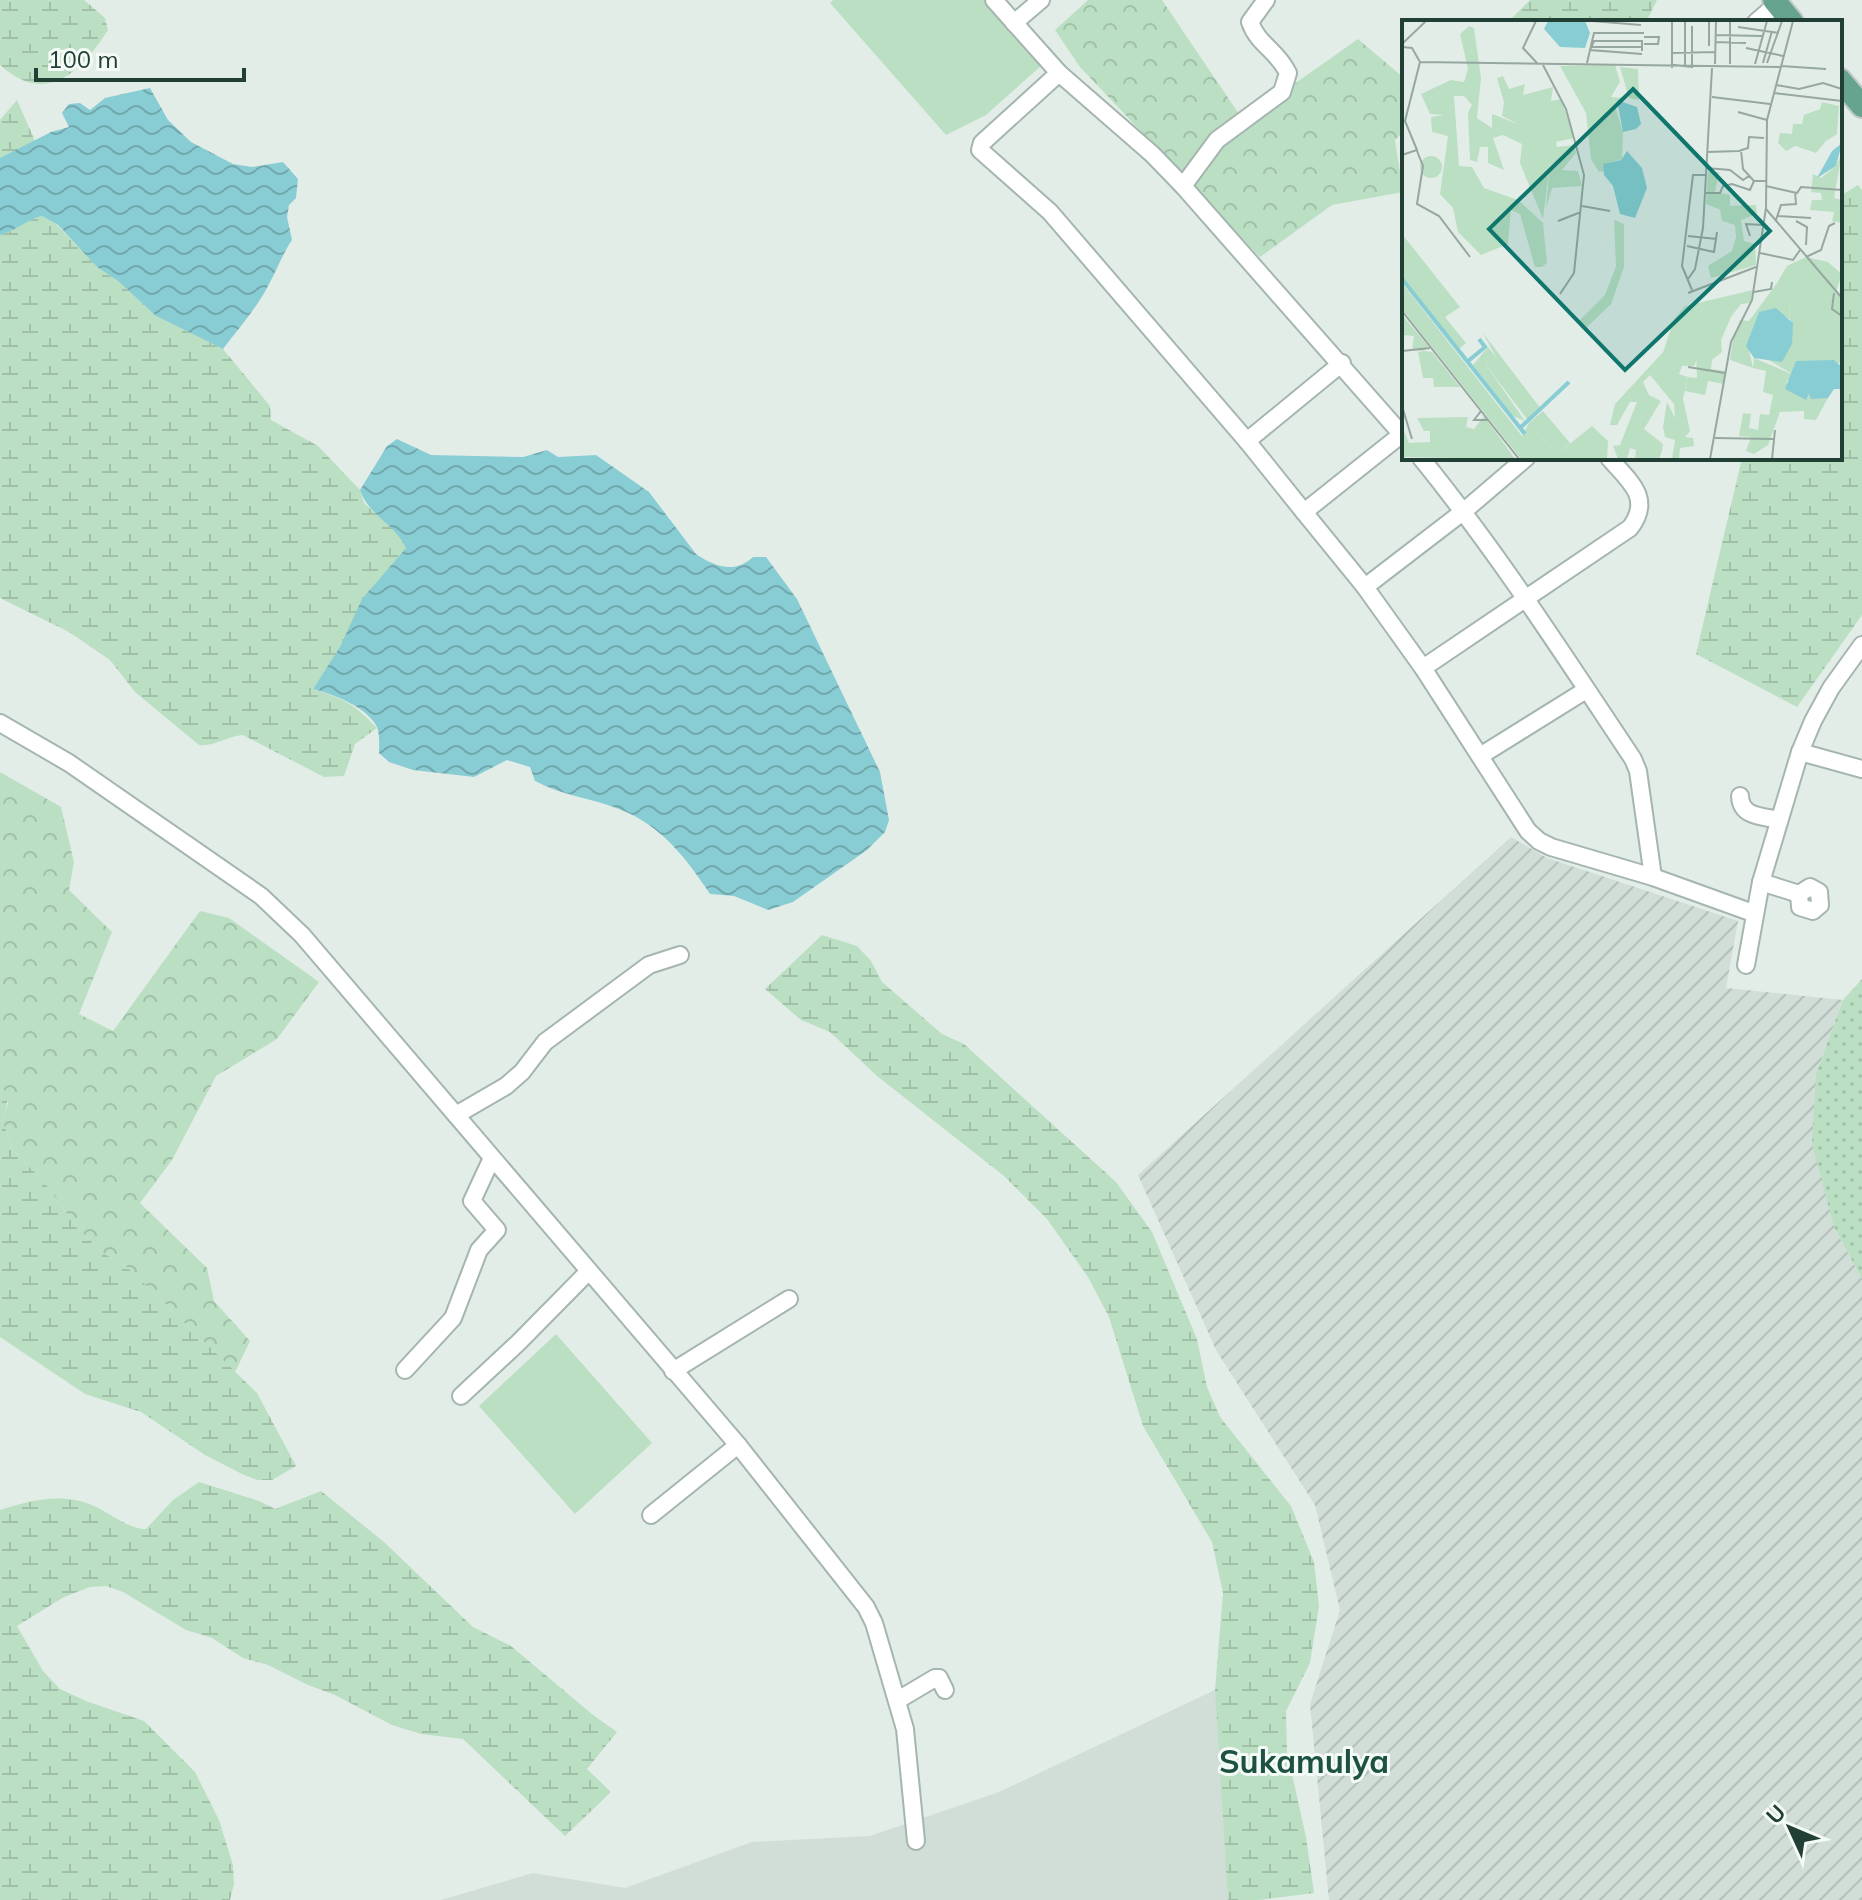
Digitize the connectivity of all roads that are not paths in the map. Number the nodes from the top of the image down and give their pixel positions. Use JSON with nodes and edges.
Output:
{"nodes":[{"id":1,"x":994,"y":0,"type":"edge"},
{"id":2,"x":1041,"y":0,"type":"edge"},
{"id":3,"x":1266,"y":0,"type":"edge"},
{"id":4,"x":1775,"y":2,"type":"edge"},
{"id":5,"x":1758,"y":20,"type":"edge"},
{"id":6,"x":1790,"y":20,"type":"edge"},
{"id":7,"x":1014,"y":23,"type":"junction"},
{"id":8,"x":1059,"y":73,"type":"junction"},
{"id":9,"x":1842,"y":82,"type":"edge"},
{"id":10,"x":1862,"y":106,"type":"edge"},
{"id":11,"x":1183,"y":186,"type":"junction"},
{"id":12,"x":1342,"y":363,"type":"junction"},
{"id":13,"x":1402,"y":434,"type":"edge"},
{"id":14,"x":1402,"y":436,"type":"edge"},
{"id":15,"x":1247,"y":441,"type":"junction"},
{"id":16,"x":1423,"y":460,"type":"edge"},
{"id":17,"x":1524,"y":460,"type":"edge"},
{"id":18,"x":1611,"y":460,"type":"edge"},
{"id":19,"x":1464,"y":511,"type":"junction"},
{"id":20,"x":1304,"y":512,"type":"junction"},
{"id":21,"x":1365,"y":587,"type":"junction"},
{"id":22,"x":1528,"y":599,"type":"junction"},
{"id":23,"x":1862,"y":645,"type":"edge"},
{"id":24,"x":1423,"y":668,"type":"junction"},
{"id":25,"x":1586,"y":690,"type":"junction"},
{"id":26,"x":0,"y":723,"type":"edge"},
{"id":27,"x":1800,"y":752,"type":"junction"},
{"id":28,"x":1480,"y":756,"type":"junction"},
{"id":29,"x":1862,"y":769,"type":"edge"},
{"id":30,"x":1740,"y":796,"type":"dead end"},
{"id":31,"x":1779,"y":820,"type":"junction"},
{"id":32,"x":1653,"y":877,"type":"junction"},
{"id":33,"x":1761,"y":882,"type":"junction"},
{"id":34,"x":1799,"y":894,"type":"dead end"},
{"id":35,"x":1753,"y":913,"type":"junction"},
{"id":36,"x":680,"y":955,"type":"dead end"},
{"id":37,"x":1746,"y":965,"type":"dead end"},
{"id":38,"x":456,"y":1115,"type":"junction"},
{"id":39,"x":492,"y":1158,"type":"junction"},
{"id":40,"x":589,"y":1271,"type":"junction"},
{"id":41,"x":789,"y":1299,"type":"dead end"},
{"id":42,"x":405,"y":1370,"type":"dead end"},
{"id":43,"x":673,"y":1371,"type":"junction"},
{"id":44,"x":461,"y":1396,"type":"dead end"},
{"id":45,"x":738,"y":1445,"type":"junction"},
{"id":46,"x":651,"y":1515,"type":"dead end"},
{"id":47,"x":945,"y":1690,"type":"dead end"},
{"id":48,"x":898,"y":1700,"type":"junction"},
{"id":49,"x":916,"y":1841,"type":"dead end"}],
"edges":[{"from":1,"to":7,"type":"street"},
{"from":2,"to":7,"type":"street"},
{"from":3,"to":11,"type":"street"},
{"from":4,"to":5,"type":"street"},
{"from":4,"to":6,"type":"main road"},
{"from":7,"to":8,"type":"street"},
{"from":8,"to":11,"type":"street"},
{"from":8,"to":15,"type":"street"},
{"from":9,"to":10,"type":"main road"},
{"from":11,"to":12,"type":"street"},
{"from":12,"to":13,"type":"street"},
{"from":12,"to":15,"type":"street"},
{"from":14,"to":20,"type":"street"},
{"from":15,"to":20,"type":"street"},
{"from":16,"to":19,"type":"street"},
{"from":17,"to":19,"type":"street"},
{"from":18,"to":22,"type":"street"},
{"from":19,"to":21,"type":"street"},
{"from":19,"to":22,"type":"street"},
{"from":20,"to":21,"type":"street"},
{"from":21,"to":24,"type":"street"},
{"from":22,"to":24,"type":"street"},
{"from":22,"to":25,"type":"street"},
{"from":23,"to":27,"type":"street"},
{"from":24,"to":28,"type":"street"},
{"from":25,"to":28,"type":"street"},
{"from":25,"to":32,"type":"street"},
{"from":26,"to":38,"type":"street"},
{"from":27,"to":29,"type":"street"},
{"from":27,"to":31,"type":"street"},
{"from":28,"to":32,"type":"street"},
{"from":30,"to":31,"type":"street"},
{"from":31,"to":33,"type":"street"},
{"from":32,"to":35,"type":"street"},
{"from":33,"to":34,"type":"street"},
{"from":33,"to":35,"type":"street"},
{"from":35,"to":37,"type":"street"},
{"from":36,"to":38,"type":"street"},
{"from":38,"to":39,"type":"street"},
{"from":39,"to":40,"type":"street"},
{"from":39,"to":42,"type":"street"},
{"from":40,"to":43,"type":"street"},
{"from":40,"to":44,"type":"street"},
{"from":41,"to":43,"type":"street"},
{"from":43,"to":45,"type":"street"},
{"from":45,"to":46,"type":"street"},
{"from":45,"to":48,"type":"street"},
{"from":47,"to":48,"type":"street"},
{"from":48,"to":49,"type":"street"}]}
